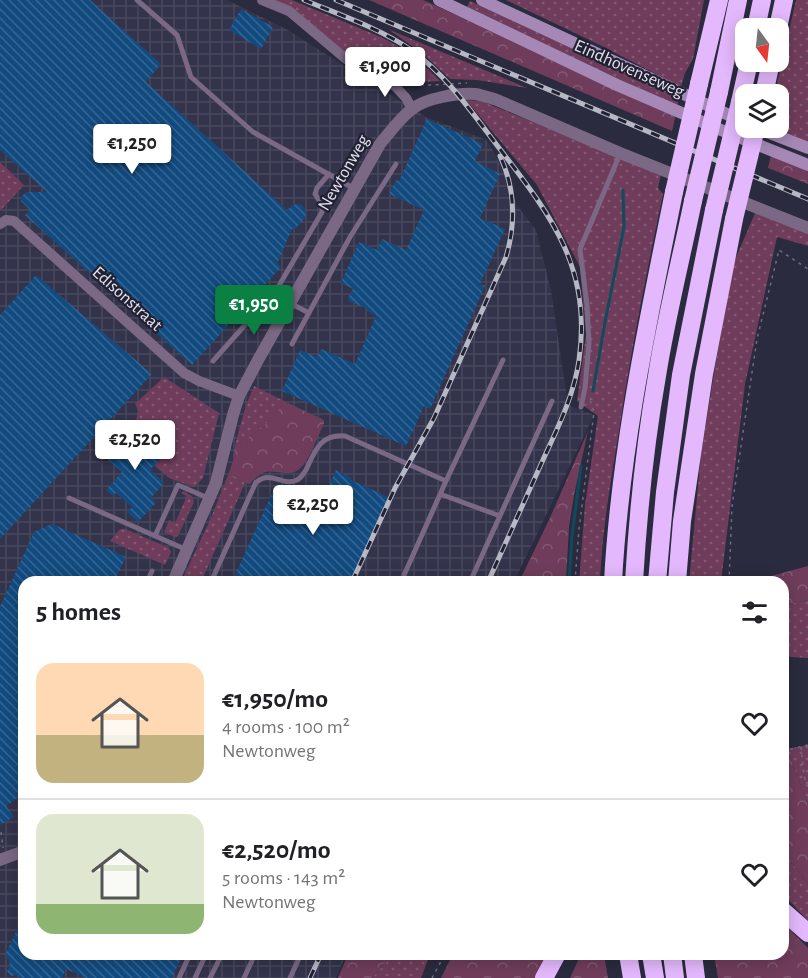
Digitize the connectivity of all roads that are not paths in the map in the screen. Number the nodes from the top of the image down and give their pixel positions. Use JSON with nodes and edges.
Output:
{"nodes":[{"id":1,"x":137,"y":0,"type":"edge"},
{"id":2,"x":262,"y":0,"type":"edge"},
{"id":3,"x":439,"y":0,"type":"edge"},
{"id":4,"x":482,"y":0,"type":"edge"},
{"id":5,"x":713,"y":0,"type":"edge"},
{"id":6,"x":719,"y":0,"type":"edge"},
{"id":7,"x":738,"y":0,"type":"edge"},
{"id":8,"x":762,"y":0,"type":"edge"},
{"id":9,"x":784,"y":0,"type":"edge"},
{"id":10,"x":758,"y":18,"type":"edge"},
{"id":11,"x":780,"y":18,"type":"edge"},
{"id":12,"x":747,"y":72,"type":"edge"},
{"id":13,"x":699,"y":84,"type":"junction"},
{"id":14,"x":412,"y":109,"type":"junction"},
{"id":15,"x":735,"y":118,"type":"edge"},
{"id":16,"x":754,"y":138,"type":"edge"},
{"id":17,"x":782,"y":138,"type":"edge"},
{"id":18,"x":808,"y":148,"type":"edge"},
{"id":19,"x":620,"y":153,"type":"junction"},
{"id":20,"x":396,"y":164,"type":"dead end"},
{"id":21,"x":808,"y":165,"type":"edge"},
{"id":22,"x":329,"y":174,"type":"junction"},
{"id":23,"x":355,"y":189,"type":"junction"},
{"id":24,"x":0,"y":224,"type":"edge"},
{"id":25,"x":808,"y":228,"type":"edge"},
{"id":26,"x":290,"y":303,"type":"junction"},
{"id":27,"x":259,"y":309,"type":"junction"},
{"id":28,"x":309,"y":313,"type":"junction"},
{"id":29,"x":281,"y":319,"type":"junction"},
{"id":30,"x":292,"y":345,"type":"dead end"},
{"id":31,"x":213,"y":360,"type":"dead end"},
{"id":32,"x":503,"y":360,"type":"dead end"},
{"id":33,"x":239,"y":396,"type":"junction"},
{"id":34,"x":552,"y":401,"type":"dead end"},
{"id":35,"x":581,"y":407,"type":"dead end"},
{"id":36,"x":446,"y":481,"type":"junction"},
{"id":37,"x":440,"y":494,"type":"junction"},
{"id":38,"x":69,"y":498,"type":"dead end"},
{"id":39,"x":209,"y":499,"type":"junction"},
{"id":40,"x":500,"y":516,"type":"junction"},
{"id":41,"x":155,"y":536,"type":"junction"},
{"id":42,"x":187,"y":550,"type":"junction"},
{"id":43,"x":152,"y":571,"type":"dead end"},
{"id":44,"x":150,"y":576,"type":"edge"},
{"id":45,"x":175,"y":576,"type":"edge"},
{"id":46,"x":214,"y":576,"type":"edge"},
{"id":47,"x":404,"y":576,"type":"edge"},
{"id":48,"x":473,"y":576,"type":"edge"},
{"id":49,"x":613,"y":576,"type":"edge"},
{"id":50,"x":634,"y":576,"type":"edge"},
{"id":51,"x":658,"y":576,"type":"edge"},
{"id":52,"x":677,"y":576,"type":"edge"},
{"id":53,"x":18,"y":853,"type":"edge"},
{"id":54,"x":1,"y":860,"type":"edge"},
{"id":55,"x":789,"y":916,"type":"edge"},
{"id":56,"x":808,"y":933,"type":"edge"},
{"id":57,"x":187,"y":960,"type":"edge"},
{"id":58,"x":203,"y":960,"type":"edge"},
{"id":59,"x":219,"y":960,"type":"edge"},
{"id":60,"x":252,"y":960,"type":"edge"},
{"id":61,"x":298,"y":960,"type":"edge"},
{"id":62,"x":554,"y":960,"type":"edge"},
{"id":63,"x":628,"y":960,"type":"edge"},
{"id":64,"x":652,"y":960,"type":"edge"},
{"id":65,"x":673,"y":960,"type":"edge"},
{"id":66,"x":694,"y":960,"type":"edge"},
{"id":67,"x":179,"y":978,"type":"edge"},
{"id":68,"x":195,"y":978,"type":"edge"},
{"id":69,"x":210,"y":978,"type":"edge"},
{"id":70,"x":244,"y":978,"type":"edge"},
{"id":71,"x":290,"y":978,"type":"edge"},
{"id":72,"x":544,"y":978,"type":"edge"},
{"id":73,"x":632,"y":978,"type":"edge"},
{"id":74,"x":655,"y":978,"type":"edge"},
{"id":75,"x":675,"y":978,"type":"edge"},
{"id":76,"x":696,"y":978,"type":"edge"}],
"edges":[{"from":1,"to":22,"type":"lane"},
{"from":2,"to":14,"type":"street"},
{"from":3,"to":21,"type":"main road","name":"Eindhovenseweg"},
{"from":4,"to":15,"type":"main road","name":"Eindhovenseweg"},
{"from":5,"to":13,"type":"highway"},
{"from":6,"to":13,"type":"highway"},
{"from":7,"to":50,"type":"highway","bridge":true},
{"from":8,"to":10,"type":"highway"},
{"from":9,"to":11,"type":"highway"},
{"from":12,"to":51,"type":"highway","bridge":true},
{"from":13,"to":49,"type":"highway","bridge":true},
{"from":14,"to":19,"type":"street","name":"Newtonweg"},
{"from":14,"to":23,"type":"street","name":"Newtonweg"},
{"from":16,"to":52,"type":"highway","bridge":true},
{"from":17,"to":18,"type":"main road"},
{"from":19,"to":25,"type":"street","name":"Newtonweg"},
{"from":19,"to":35,"type":"lane"},
{"from":20,"to":28,"type":"lane"},
{"from":22,"to":23,"type":"lane"},
{"from":22,"to":27,"type":"lane"},
{"from":23,"to":26,"type":"street","name":"Newtonweg"},
{"from":24,"to":33,"type":"street","name":"Edisonstraat"},
{"from":26,"to":28,"type":"lane"},
{"from":26,"to":29,"type":"street","name":"Newtonweg"},
{"from":27,"to":29,"type":"lane"},
{"from":27,"to":31,"type":"lane"},
{"from":28,"to":30,"type":"lane"},
{"from":29,"to":33,"type":"street","name":"Newtonweg"},
{"from":32,"to":36,"type":"lane"},
{"from":33,"to":39,"type":"street","name":"Newtonweg"},
{"from":34,"to":40,"type":"lane"},
{"from":36,"to":37,"type":"lane"},
{"from":36,"to":46,"type":"lane"},
{"from":37,"to":40,"type":"lane"},
{"from":37,"to":47,"type":"lane"},
{"from":38,"to":41,"type":"lane"},
{"from":39,"to":41,"type":"lane"},
{"from":39,"to":42,"type":"street","name":"Newtonweg"},
{"from":40,"to":48,"type":"lane"},
{"from":41,"to":42,"type":"lane"},
{"from":42,"to":45,"type":"street","name":"Newtonweg"},
{"from":43,"to":44,"type":"lane"},
{"from":53,"to":54,"type":"street"},
{"from":55,"to":56,"type":"highway"},
{"from":57,"to":67,"type":"lane"},
{"from":58,"to":68,"type":"lane"},
{"from":59,"to":69,"type":"lane"},
{"from":60,"to":70,"type":"lane"},
{"from":61,"to":71,"type":"lane"},
{"from":62,"to":72,"type":"highway"},
{"from":63,"to":73,"type":"highway"},
{"from":64,"to":74,"type":"highway"},
{"from":65,"to":75,"type":"highway"},
{"from":66,"to":76,"type":"highway"}]}
